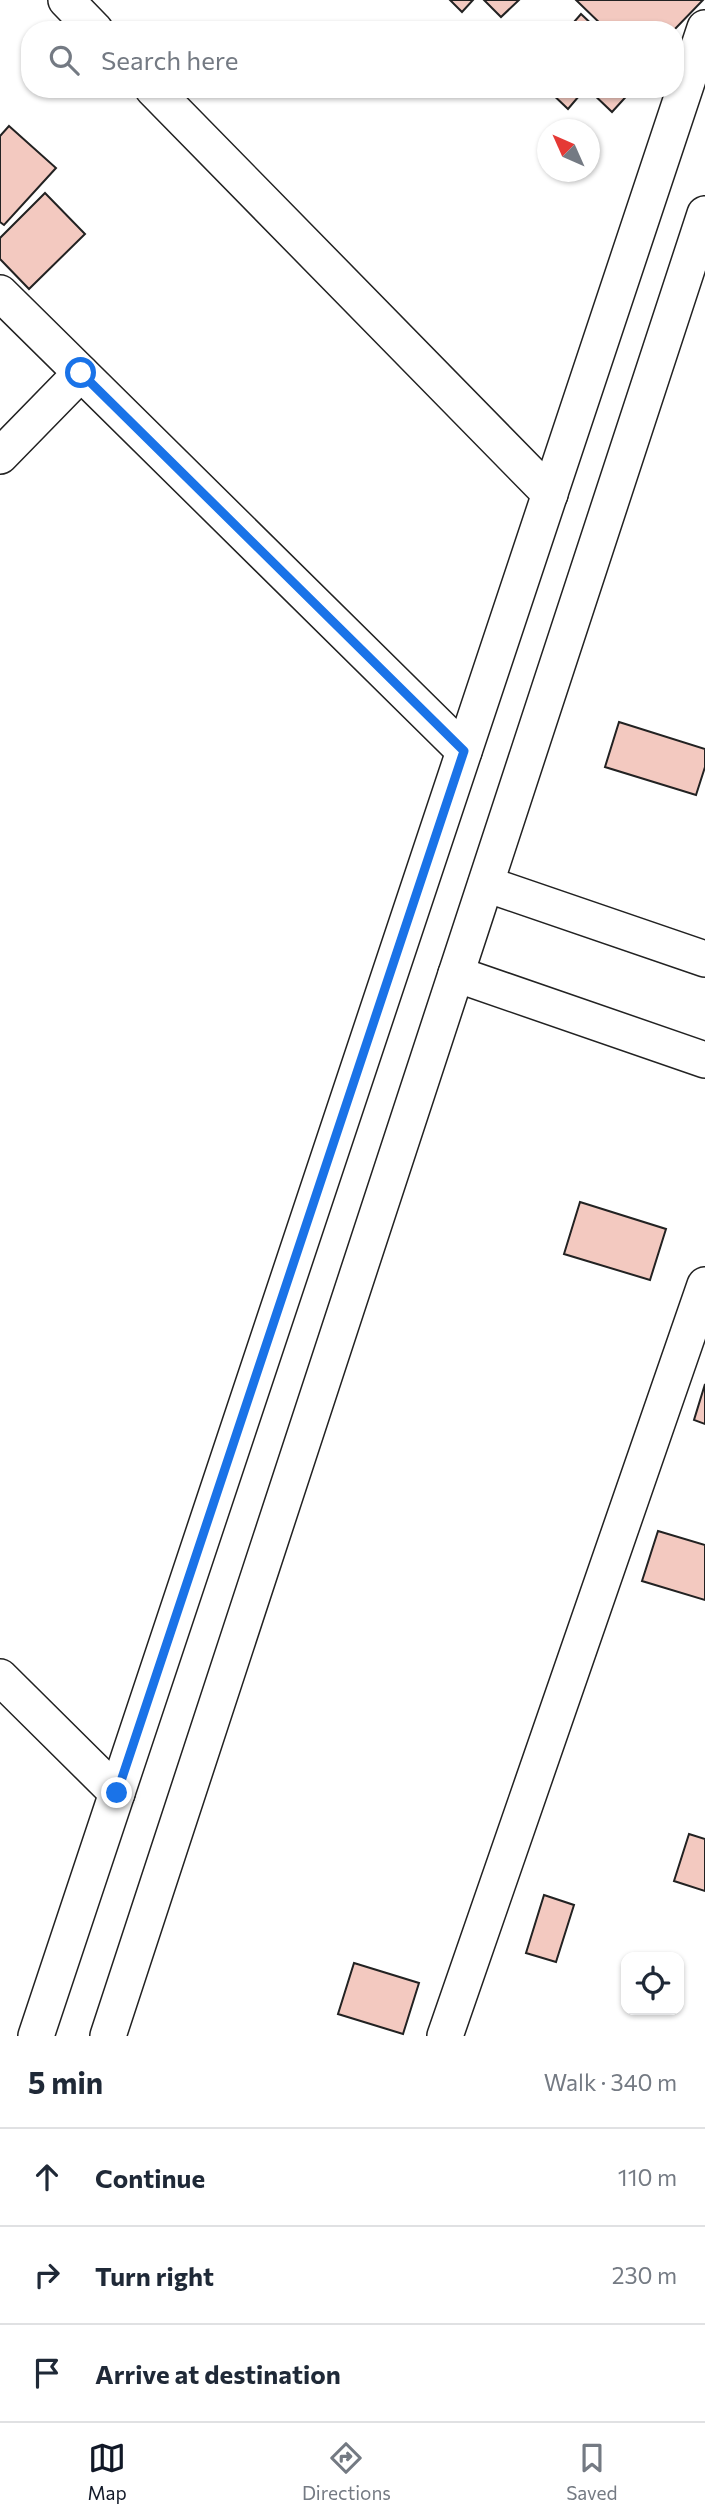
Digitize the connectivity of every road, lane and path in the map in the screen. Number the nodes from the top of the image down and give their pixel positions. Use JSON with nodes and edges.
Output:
{"nodes":[{"id":1,"x":66,"y":0,"type":"edge"},
{"id":2,"x":86,"y":21,"type":"edge"},
{"id":3,"x":705,"y":27,"type":"edge"},
{"id":4,"x":684,"y":90,"type":"edge"},
{"id":5,"x":162,"y":98,"type":"edge"},
{"id":6,"x":681,"y":98,"type":"edge"},
{"id":7,"x":705,"y":214,"type":"edge"},
{"id":8,"x":0,"y":293,"type":"edge"},
{"id":9,"x":81,"y":373,"type":"junction"},
{"id":10,"x":0,"y":456,"type":"edge"},
{"id":11,"x":550,"y":494,"type":"junction"},
{"id":12,"x":464,"y":751,"type":"junction"},
{"id":13,"x":486,"y":884,"type":"junction"},
{"id":14,"x":705,"y":959,"type":"edge"},
{"id":15,"x":456,"y":974,"type":"junction"},
{"id":16,"x":705,"y":1060,"type":"edge"},
{"id":17,"x":705,"y":1285,"type":"edge"},
{"id":18,"x":0,"y":1677,"type":"edge"},
{"id":19,"x":117,"y":1793,"type":"junction"},
{"id":20,"x":36,"y":2036,"type":"edge"},
{"id":21,"x":108,"y":2036,"type":"edge"},
{"id":22,"x":445,"y":2036,"type":"edge"}],
"edges":[{"from":1,"to":2,"type":"street"},
{"from":3,"to":4,"type":"street"},
{"from":5,"to":11,"type":"street"},
{"from":6,"to":11,"type":"street"},
{"from":7,"to":13,"type":"street"},
{"from":8,"to":9,"type":"street"},
{"from":9,"to":10,"type":"street"},
{"from":9,"to":12,"type":"street"},
{"from":11,"to":12,"type":"street"},
{"from":12,"to":19,"type":"street"},
{"from":13,"to":14,"type":"street"},
{"from":13,"to":15,"type":"street"},
{"from":15,"to":16,"type":"street"},
{"from":15,"to":21,"type":"street"},
{"from":17,"to":22,"type":"street"},
{"from":18,"to":19,"type":"street"},
{"from":19,"to":20,"type":"street"}]}
